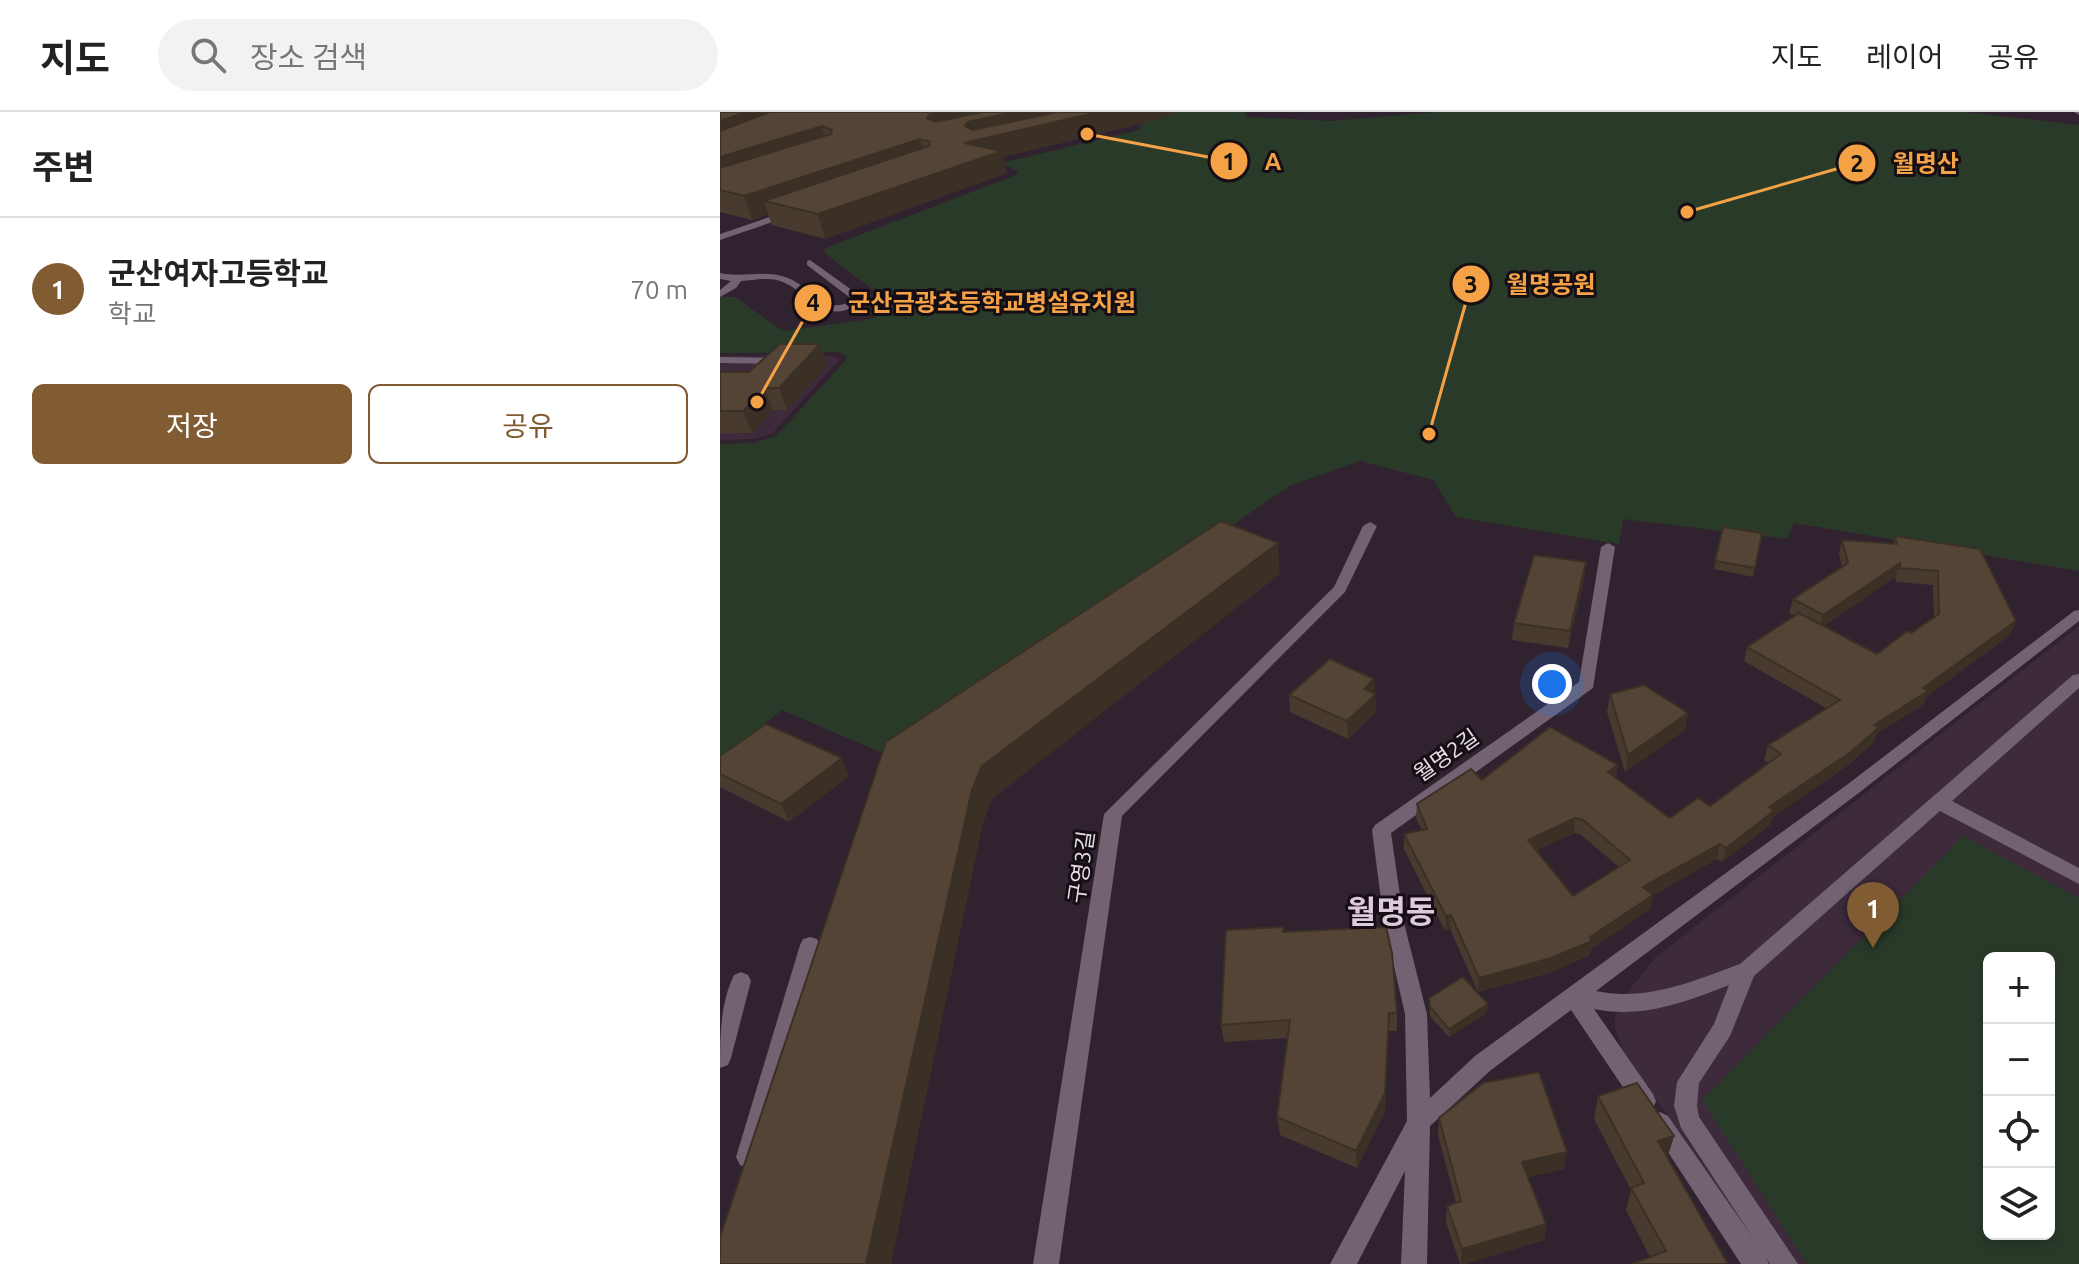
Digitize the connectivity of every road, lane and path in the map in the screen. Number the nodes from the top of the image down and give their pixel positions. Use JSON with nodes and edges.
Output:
{"nodes":[{"id":1,"x":795,"y":212,"type":"edge"},
{"id":2,"x":720,"y":237,"type":"edge"},
{"id":3,"x":810,"y":263,"type":"dead end"},
{"id":4,"x":720,"y":276,"type":"edge"},
{"id":5,"x":737,"y":279,"type":"junction"},
{"id":6,"x":834,"y":280,"type":"junction"},
{"id":7,"x":822,"y":283,"type":"dead end"},
{"id":8,"x":811,"y":286,"type":"dead end"},
{"id":9,"x":799,"y":289,"type":"junction"},
{"id":10,"x":720,"y":294,"type":"edge"},
{"id":11,"x":783,"y":361,"type":"edge"},
{"id":12,"x":721,"y":362,"type":"edge"},
{"id":13,"x":1370,"y":526,"type":"dead end"},
{"id":14,"x":1608,"y":547,"type":"dead end"},
{"id":15,"x":2075,"y":621,"type":"edge"},
{"id":16,"x":2079,"y":679,"type":"edge"},
{"id":17,"x":1941,"y":803,"type":"junction"},
{"id":18,"x":2079,"y":877,"type":"edge"},
{"id":19,"x":810,"y":945,"type":"dead end"},
{"id":20,"x":1747,"y":970,"type":"junction"},
{"id":21,"x":741,"y":981,"type":"dead end"},
{"id":22,"x":1573,"y":995,"type":"junction"},
{"id":23,"x":720,"y":1058,"type":"edge"},
{"id":24,"x":1419,"y":1122,"type":"junction"},
{"id":25,"x":743,"y":1174,"type":"edge"},
{"id":26,"x":1046,"y":1264,"type":"edge"},
{"id":27,"x":1343,"y":1264,"type":"edge"},
{"id":28,"x":1414,"y":1264,"type":"edge"},
{"id":29,"x":1756,"y":1264,"type":"edge"},
{"id":30,"x":1785,"y":1264,"type":"edge"}],
"edges":[{"from":1,"to":2,"type":"lane"},
{"from":3,"to":6,"type":"lane"},
{"from":4,"to":5,"type":"lane"},
{"from":5,"to":9,"type":"lane"},
{"from":5,"to":10,"type":"lane"},
{"from":6,"to":7,"type":"lane"},
{"from":6,"to":9,"type":"lane"},
{"from":8,"to":9,"type":"lane"},
{"from":11,"to":12,"type":"lane"},
{"from":13,"to":26,"type":"lane","name":"구영3길"},
{"from":14,"to":24,"type":"lane","name":"월명2길"},
{"from":15,"to":22,"type":"lane"},
{"from":16,"to":17,"type":"lane"},
{"from":17,"to":18,"type":"lane"},
{"from":17,"to":20,"type":"lane"},
{"from":19,"to":25,"type":"lane"},
{"from":20,"to":22,"type":"lane"},
{"from":20,"to":30,"type":"lane"},
{"from":21,"to":23,"type":"lane"},
{"from":22,"to":24,"type":"lane"},
{"from":22,"to":29,"type":"lane"},
{"from":24,"to":27,"type":"lane"},
{"from":24,"to":28,"type":"lane","name":"월명2길"}]}
